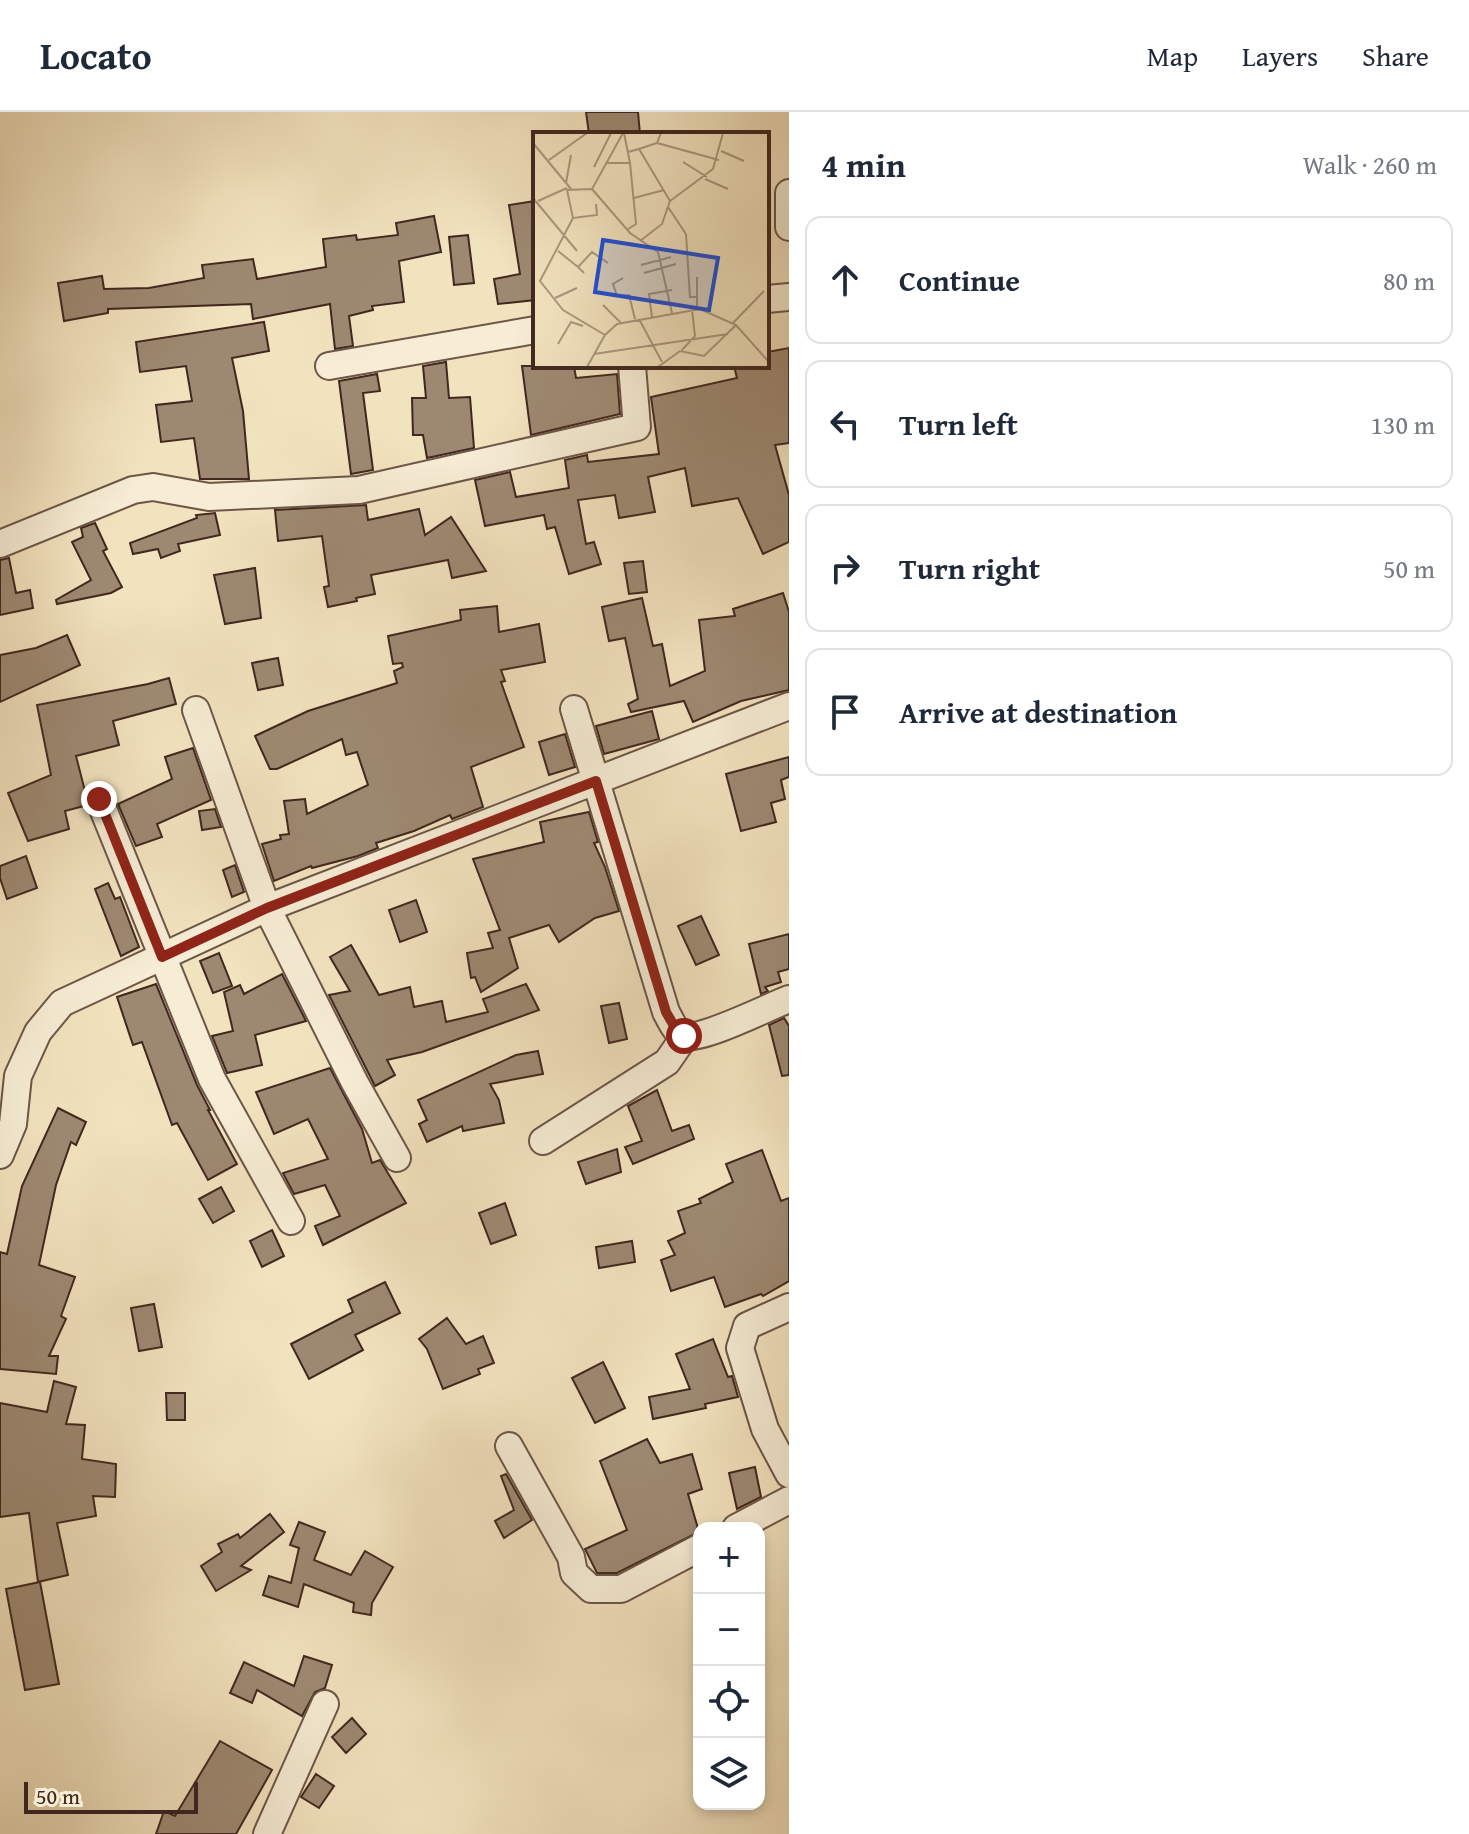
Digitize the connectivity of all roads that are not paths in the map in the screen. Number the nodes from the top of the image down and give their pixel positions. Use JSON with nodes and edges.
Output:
{"nodes":[{"id":1,"x":789,"y":193,"type":"edge"},
{"id":2,"x":789,"y":227,"type":"edge"},
{"id":3,"x":789,"y":297,"type":"edge"},
{"id":4,"x":769,"y":299,"type":"edge"},
{"id":5,"x":533,"y":330,"type":"edge"},
{"id":6,"x":329,"y":366,"type":"dead end"},
{"id":7,"x":632,"y":368,"type":"edge"},
{"id":8,"x":0,"y":544,"type":"edge"},
{"id":9,"x":789,"y":706,"type":"edge"},
{"id":10,"x":574,"y":709,"type":"dead end"},
{"id":11,"x":196,"y":710,"type":"dead end"},
{"id":12,"x":596,"y":781,"type":"junction"},
{"id":13,"x":99,"y":799,"type":"dead end"},
{"id":14,"x":267,"y":908,"type":"junction"},
{"id":15,"x":162,"y":957,"type":"junction"},
{"id":16,"x":789,"y":999,"type":"edge"},
{"id":17,"x":685,"y":1036,"type":"junction"},
{"id":18,"x":543,"y":1141,"type":"dead end"},
{"id":19,"x":0,"y":1155,"type":"edge"},
{"id":20,"x":397,"y":1158,"type":"dead end"},
{"id":21,"x":291,"y":1221,"type":"dead end"},
{"id":22,"x":789,"y":1307,"type":"edge"},
{"id":23,"x":509,"y":1446,"type":"dead end"},
{"id":24,"x":789,"y":1474,"type":"edge"},
{"id":25,"x":789,"y":1500,"type":"edge"},
{"id":26,"x":747,"y":1522,"type":"edge"},
{"id":27,"x":693,"y":1551,"type":"edge"},
{"id":28,"x":325,"y":1704,"type":"dead end"},
{"id":29,"x":267,"y":1834,"type":"edge"}],
"edges":[{"from":1,"to":2,"type":"street"},
{"from":3,"to":4,"type":"street"},
{"from":5,"to":6,"type":"street"},
{"from":7,"to":8,"type":"street"},
{"from":9,"to":12,"type":"street"},
{"from":10,"to":12,"type":"street"},
{"from":11,"to":14,"type":"street"},
{"from":12,"to":14,"type":"street"},
{"from":12,"to":17,"type":"street"},
{"from":13,"to":15,"type":"street"},
{"from":14,"to":15,"type":"street"},
{"from":14,"to":20,"type":"street"},
{"from":15,"to":19,"type":"street"},
{"from":15,"to":21,"type":"street"},
{"from":16,"to":17,"type":"street"},
{"from":17,"to":18,"type":"street"},
{"from":22,"to":24,"type":"street"},
{"from":23,"to":27,"type":"street"},
{"from":25,"to":26,"type":"street"},
{"from":28,"to":29,"type":"street"}]}
